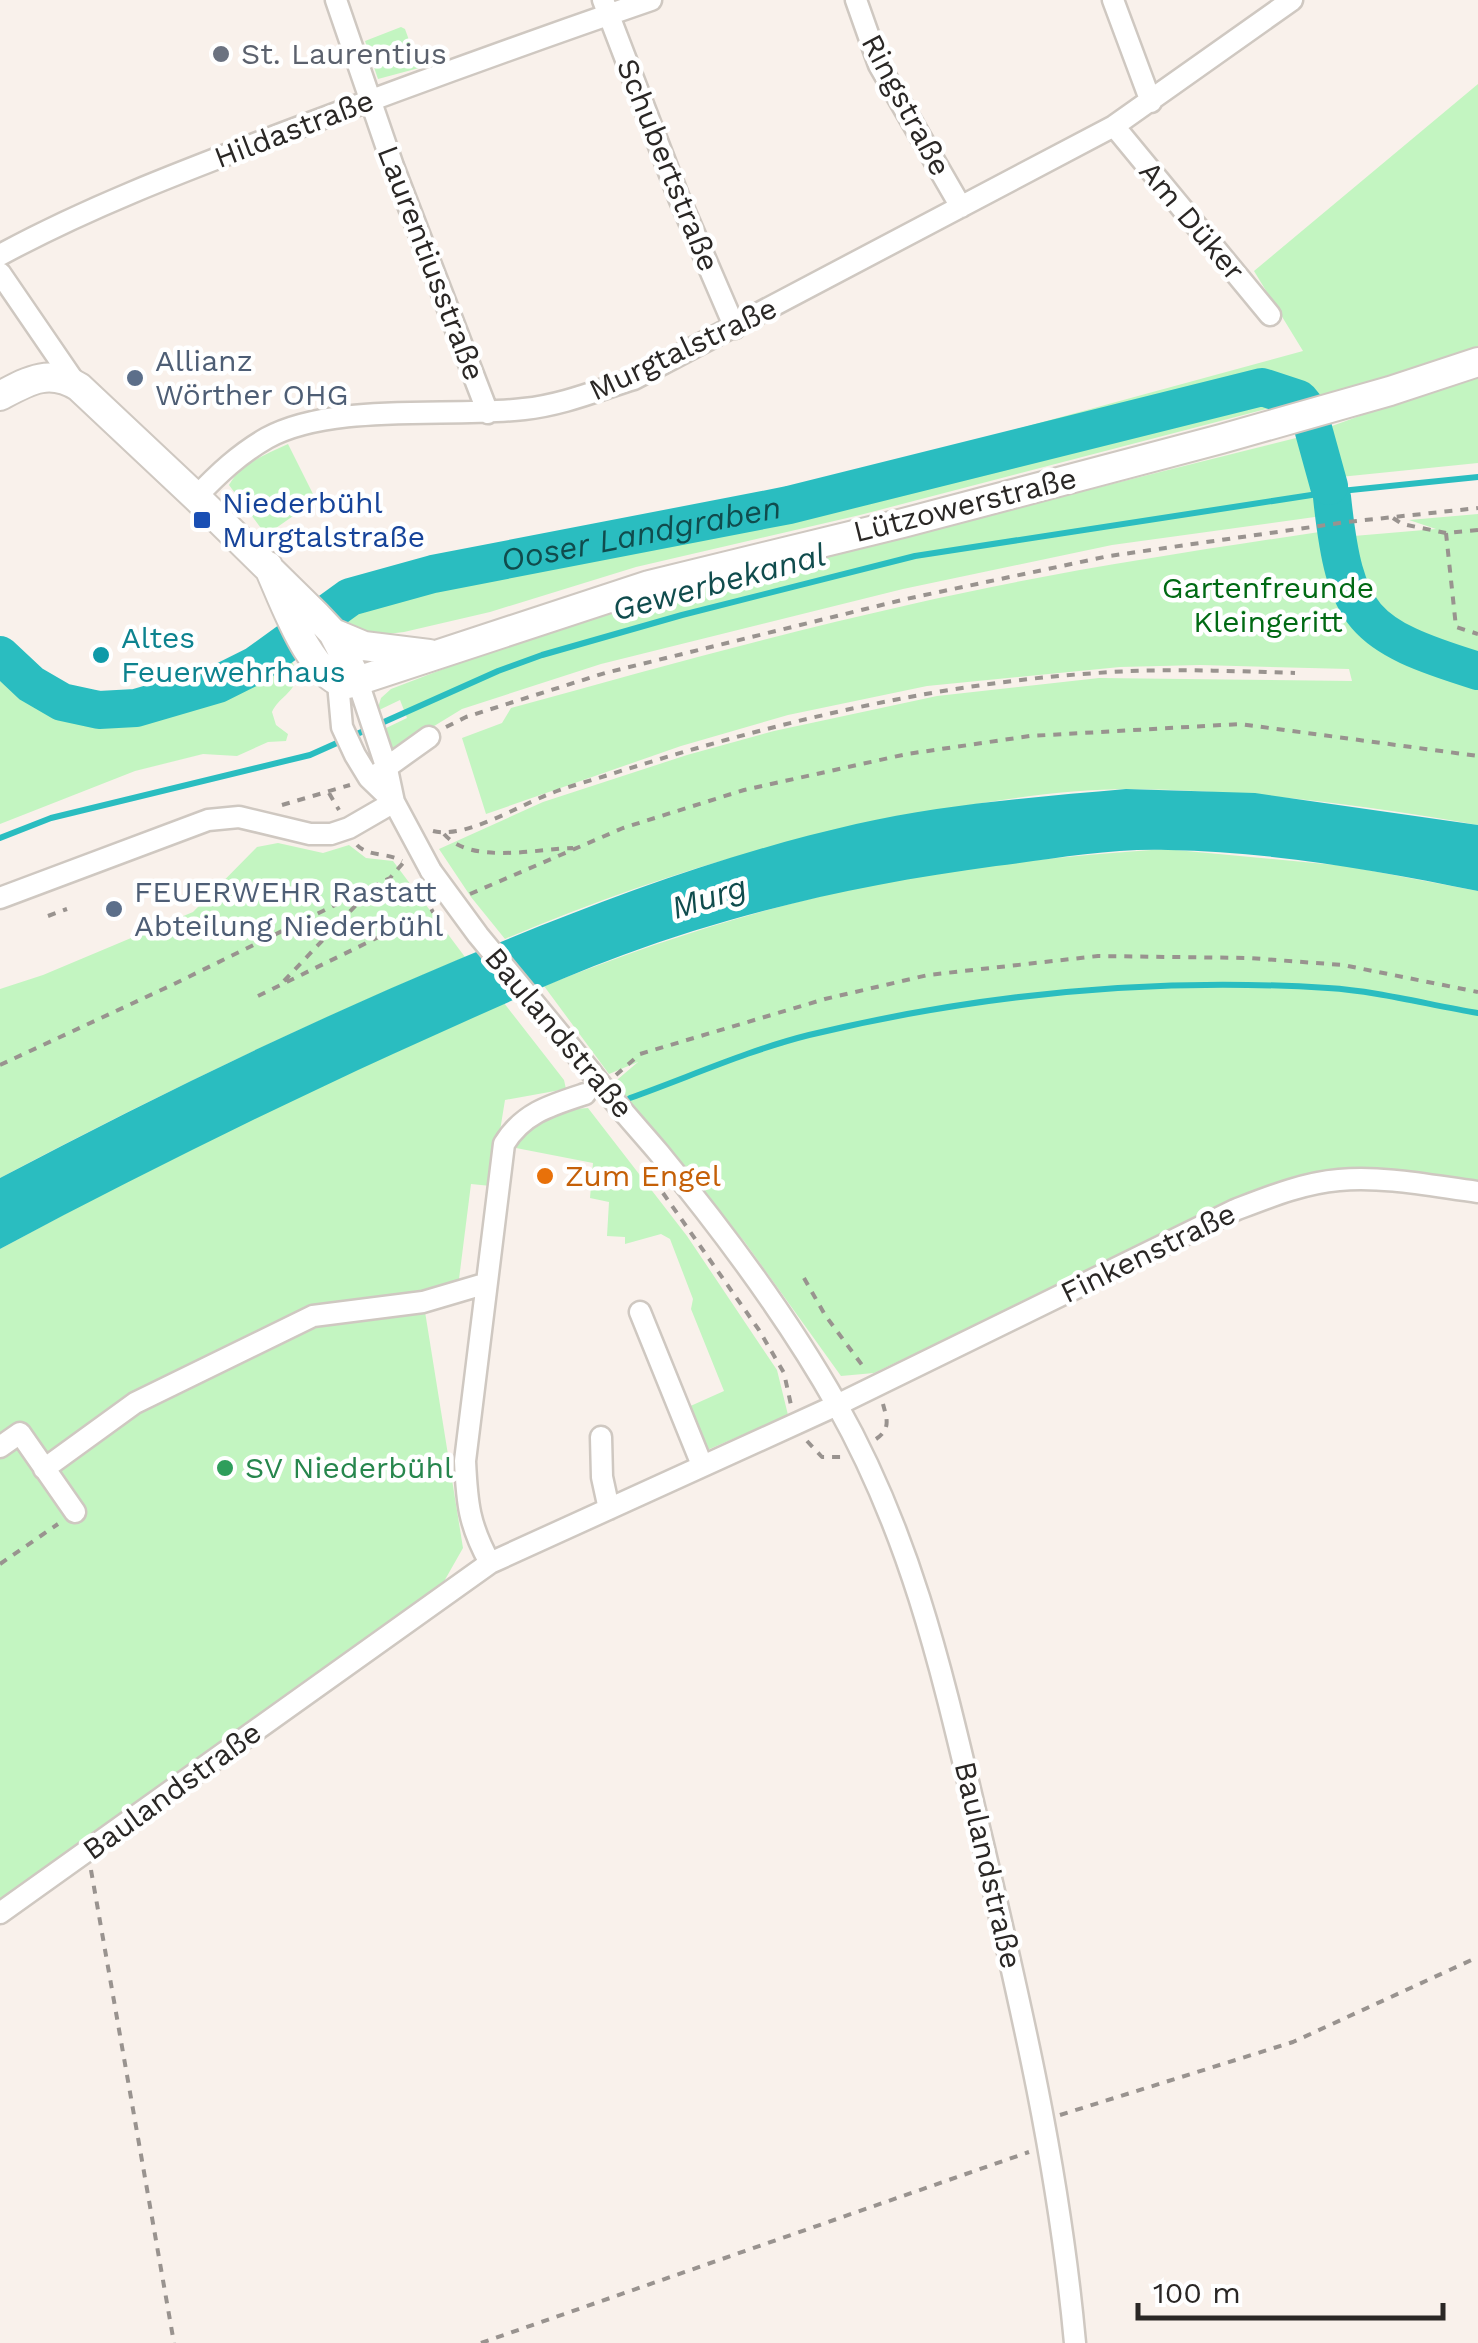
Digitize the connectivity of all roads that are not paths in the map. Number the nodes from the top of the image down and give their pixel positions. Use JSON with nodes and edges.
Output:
{"nodes":[{"id":1,"x":336,"y":0,"type":"edge"},
{"id":2,"x":651,"y":0,"type":"edge"},
{"id":3,"x":856,"y":0,"type":"edge"},
{"id":4,"x":1112,"y":0,"type":"edge"},
{"id":5,"x":1292,"y":0,"type":"edge"},
{"id":6,"x":605,"y":7,"type":"edge"},
{"id":7,"x":371,"y":100,"type":"junction"},
{"id":8,"x":1151,"y":102,"type":"junction"},
{"id":9,"x":1114,"y":126,"type":"junction"},
{"id":10,"x":961,"y":207,"type":"junction"},
{"id":11,"x":0,"y":254,"type":"edge"},
{"id":12,"x":0,"y":273,"type":"edge"},
{"id":13,"x":1270,"y":315,"type":"dead end"},
{"id":14,"x":735,"y":328,"type":"junction"},
{"id":15,"x":1478,"y":362,"type":"edge"},
{"id":16,"x":78,"y":387,"type":"junction"},
{"id":17,"x":0,"y":396,"type":"edge"},
{"id":18,"x":488,"y":413,"type":"junction"},
{"id":19,"x":196,"y":496,"type":"junction"},
{"id":20,"x":315,"y":624,"type":"junction"},
{"id":21,"x":436,"y":655,"type":"junction"},
{"id":22,"x":348,"y":682,"type":"junction"},
{"id":23,"x":429,"y":736,"type":"road end"},
{"id":24,"x":378,"y":774,"type":"junction"},
{"id":25,"x":394,"y":802,"type":"junction"},
{"id":26,"x":0,"y":898,"type":"edge"},
{"id":27,"x":592,"y":1084,"type":"junction"},
{"id":28,"x":1478,"y":1192,"type":"edge"},
{"id":29,"x":484,"y":1284,"type":"junction"},
{"id":30,"x":640,"y":1312,"type":"dead end"},
{"id":31,"x":837,"y":1405,"type":"junction"},
{"id":32,"x":601,"y":1437,"type":"dead end"},
{"id":33,"x":0,"y":1447,"type":"edge"},
{"id":34,"x":702,"y":1465,"type":"junction"},
{"id":35,"x":44,"y":1468,"type":"junction"},
{"id":36,"x":609,"y":1508,"type":"junction"},
{"id":37,"x":74,"y":1512,"type":"road end"},
{"id":38,"x":490,"y":1563,"type":"junction"},
{"id":39,"x":0,"y":1914,"type":"edge"},
{"id":40,"x":1076,"y":2343,"type":"edge"}],
"edges":[{"from":1,"to":7,"type":"street","name":"Laurentiusstraße"},
{"from":2,"to":6,"type":"street","name":"Hildastraße"},
{"from":3,"to":10,"type":"street","name":"Ringstraße"},
{"from":4,"to":8,"type":"street"},
{"from":5,"to":8,"type":"street","name":"Murgtalstraße"},
{"from":6,"to":7,"type":"street","name":"Hildastraße"},
{"from":6,"to":14,"type":"street","name":"Schubertstraße"},
{"from":7,"to":11,"type":"street","name":"Hildastraße"},
{"from":7,"to":18,"type":"street","name":"Laurentiusstraße"},
{"from":8,"to":9,"type":"street","name":"Murgtalstraße"},
{"from":9,"to":10,"type":"street","name":"Murgtalstraße"},
{"from":9,"to":13,"type":"street","name":"Am Düker"},
{"from":10,"to":14,"type":"street","name":"Murgtalstraße"},
{"from":12,"to":16,"type":"street"},
{"from":14,"to":18,"type":"street","name":"Murgtalstraße"},
{"from":15,"to":21,"type":"main road","name":"Lützowerstraße"},
{"from":16,"to":17,"type":"main road"},
{"from":16,"to":19,"type":"main road"},
{"from":18,"to":19,"type":"street","name":"Murgtalstraße"},
{"from":19,"to":20,"type":"main road","name":"Baulandstraße"},
{"from":20,"to":21,"type":"main road"},
{"from":20,"to":22,"type":"main road","name":"Baulandstraße"},
{"from":20,"to":22,"type":"main road","name":"Baulandstraße"},
{"from":21,"to":22,"type":"main road","name":"Lützowerstraße"},
{"from":22,"to":24,"type":"street","name":"Baulandstraße"},
{"from":22,"to":24,"type":"street","name":"Baulandstraße"},
{"from":23,"to":24,"type":"street"},
{"from":24,"to":25,"type":"street","name":"Baulandstraße"},
{"from":25,"to":26,"type":"street"},
{"from":25,"to":27,"type":"street","name":"Baulandstraße","bridge":true},
{"from":27,"to":29,"type":"street"},
{"from":27,"to":31,"type":"street","name":"Baulandstraße"},
{"from":28,"to":31,"type":"street","name":"Finkenstraße"},
{"from":29,"to":35,"type":"street"},
{"from":29,"to":38,"type":"street"},
{"from":30,"to":34,"type":"street"},
{"from":31,"to":34,"type":"street","name":"Baulandstraße"},
{"from":31,"to":40,"type":"street","name":"Baulandstraße"},
{"from":32,"to":36,"type":"street"},
{"from":33,"to":35,"type":"street"},
{"from":34,"to":36,"type":"street","name":"Baulandstraße"},
{"from":35,"to":37,"type":"street"},
{"from":36,"to":38,"type":"street","name":"Baulandstraße"},
{"from":38,"to":39,"type":"street","name":"Baulandstraße"}]}
